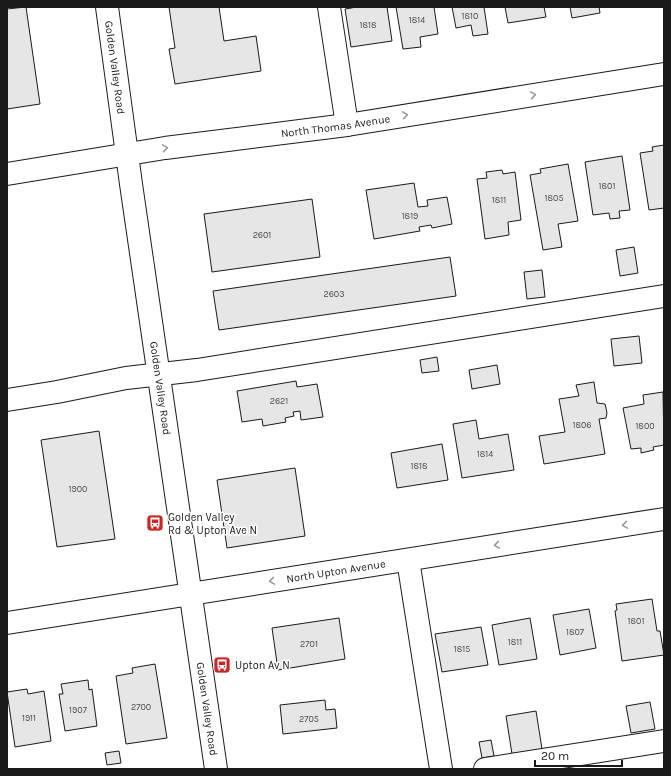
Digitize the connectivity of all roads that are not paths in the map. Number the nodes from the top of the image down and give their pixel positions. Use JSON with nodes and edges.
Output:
{"nodes":[{"id":1,"x":107,"y":7,"type":"edge"},
{"id":2,"x":329,"y":7,"type":"edge"},
{"id":3,"x":664,"y":74,"type":"edge"},
{"id":4,"x":347,"y":125,"type":"junction"},
{"id":5,"x":127,"y":154,"type":"junction"},
{"id":6,"x":7,"y":174,"type":"edge"},
{"id":7,"x":664,"y":296,"type":"edge"},
{"id":8,"x":159,"y":375,"type":"junction"},
{"id":9,"x":7,"y":400,"type":"edge"},
{"id":10,"x":664,"y":519,"type":"edge"},
{"id":11,"x":408,"y":560,"type":"junction"},
{"id":12,"x":190,"y":594,"type":"junction"},
{"id":13,"x":7,"y":623,"type":"edge"},
{"id":14,"x":664,"y":741,"type":"edge"},
{"id":15,"x":216,"y":769,"type":"edge"},
{"id":16,"x":441,"y":769,"type":"edge"},
{"id":17,"x":484,"y":769,"type":"edge"}],
"edges":[{"from":1,"to":5,"type":"street","name":"Golden Valley Road"},
{"from":2,"to":4,"type":"street"},
{"from":4,"to":3,"type":"street","name":"North Thomas Avenue","one_way":true},
{"from":5,"to":4,"type":"street","name":"North Thomas Avenue","one_way":true},
{"from":5,"to":6,"type":"street","name":"North Thomas Avenue"},
{"from":5,"to":8,"type":"street","name":"Golden Valley Road"},
{"from":7,"to":8,"type":"street"},
{"from":8,"to":9,"type":"street"},
{"from":8,"to":12,"type":"street","name":"Golden Valley Road"},
{"from":10,"to":11,"type":"street","name":"North Upton Avenue","one_way":true},
{"from":11,"to":12,"type":"street","name":"North Upton Avenue","one_way":true},
{"from":11,"to":16,"type":"street"},
{"from":12,"to":13,"type":"street","name":"North Upton Avenue"},
{"from":12,"to":15,"type":"street","name":"Golden Valley Road"},
{"from":14,"to":17,"type":"street"}]}
